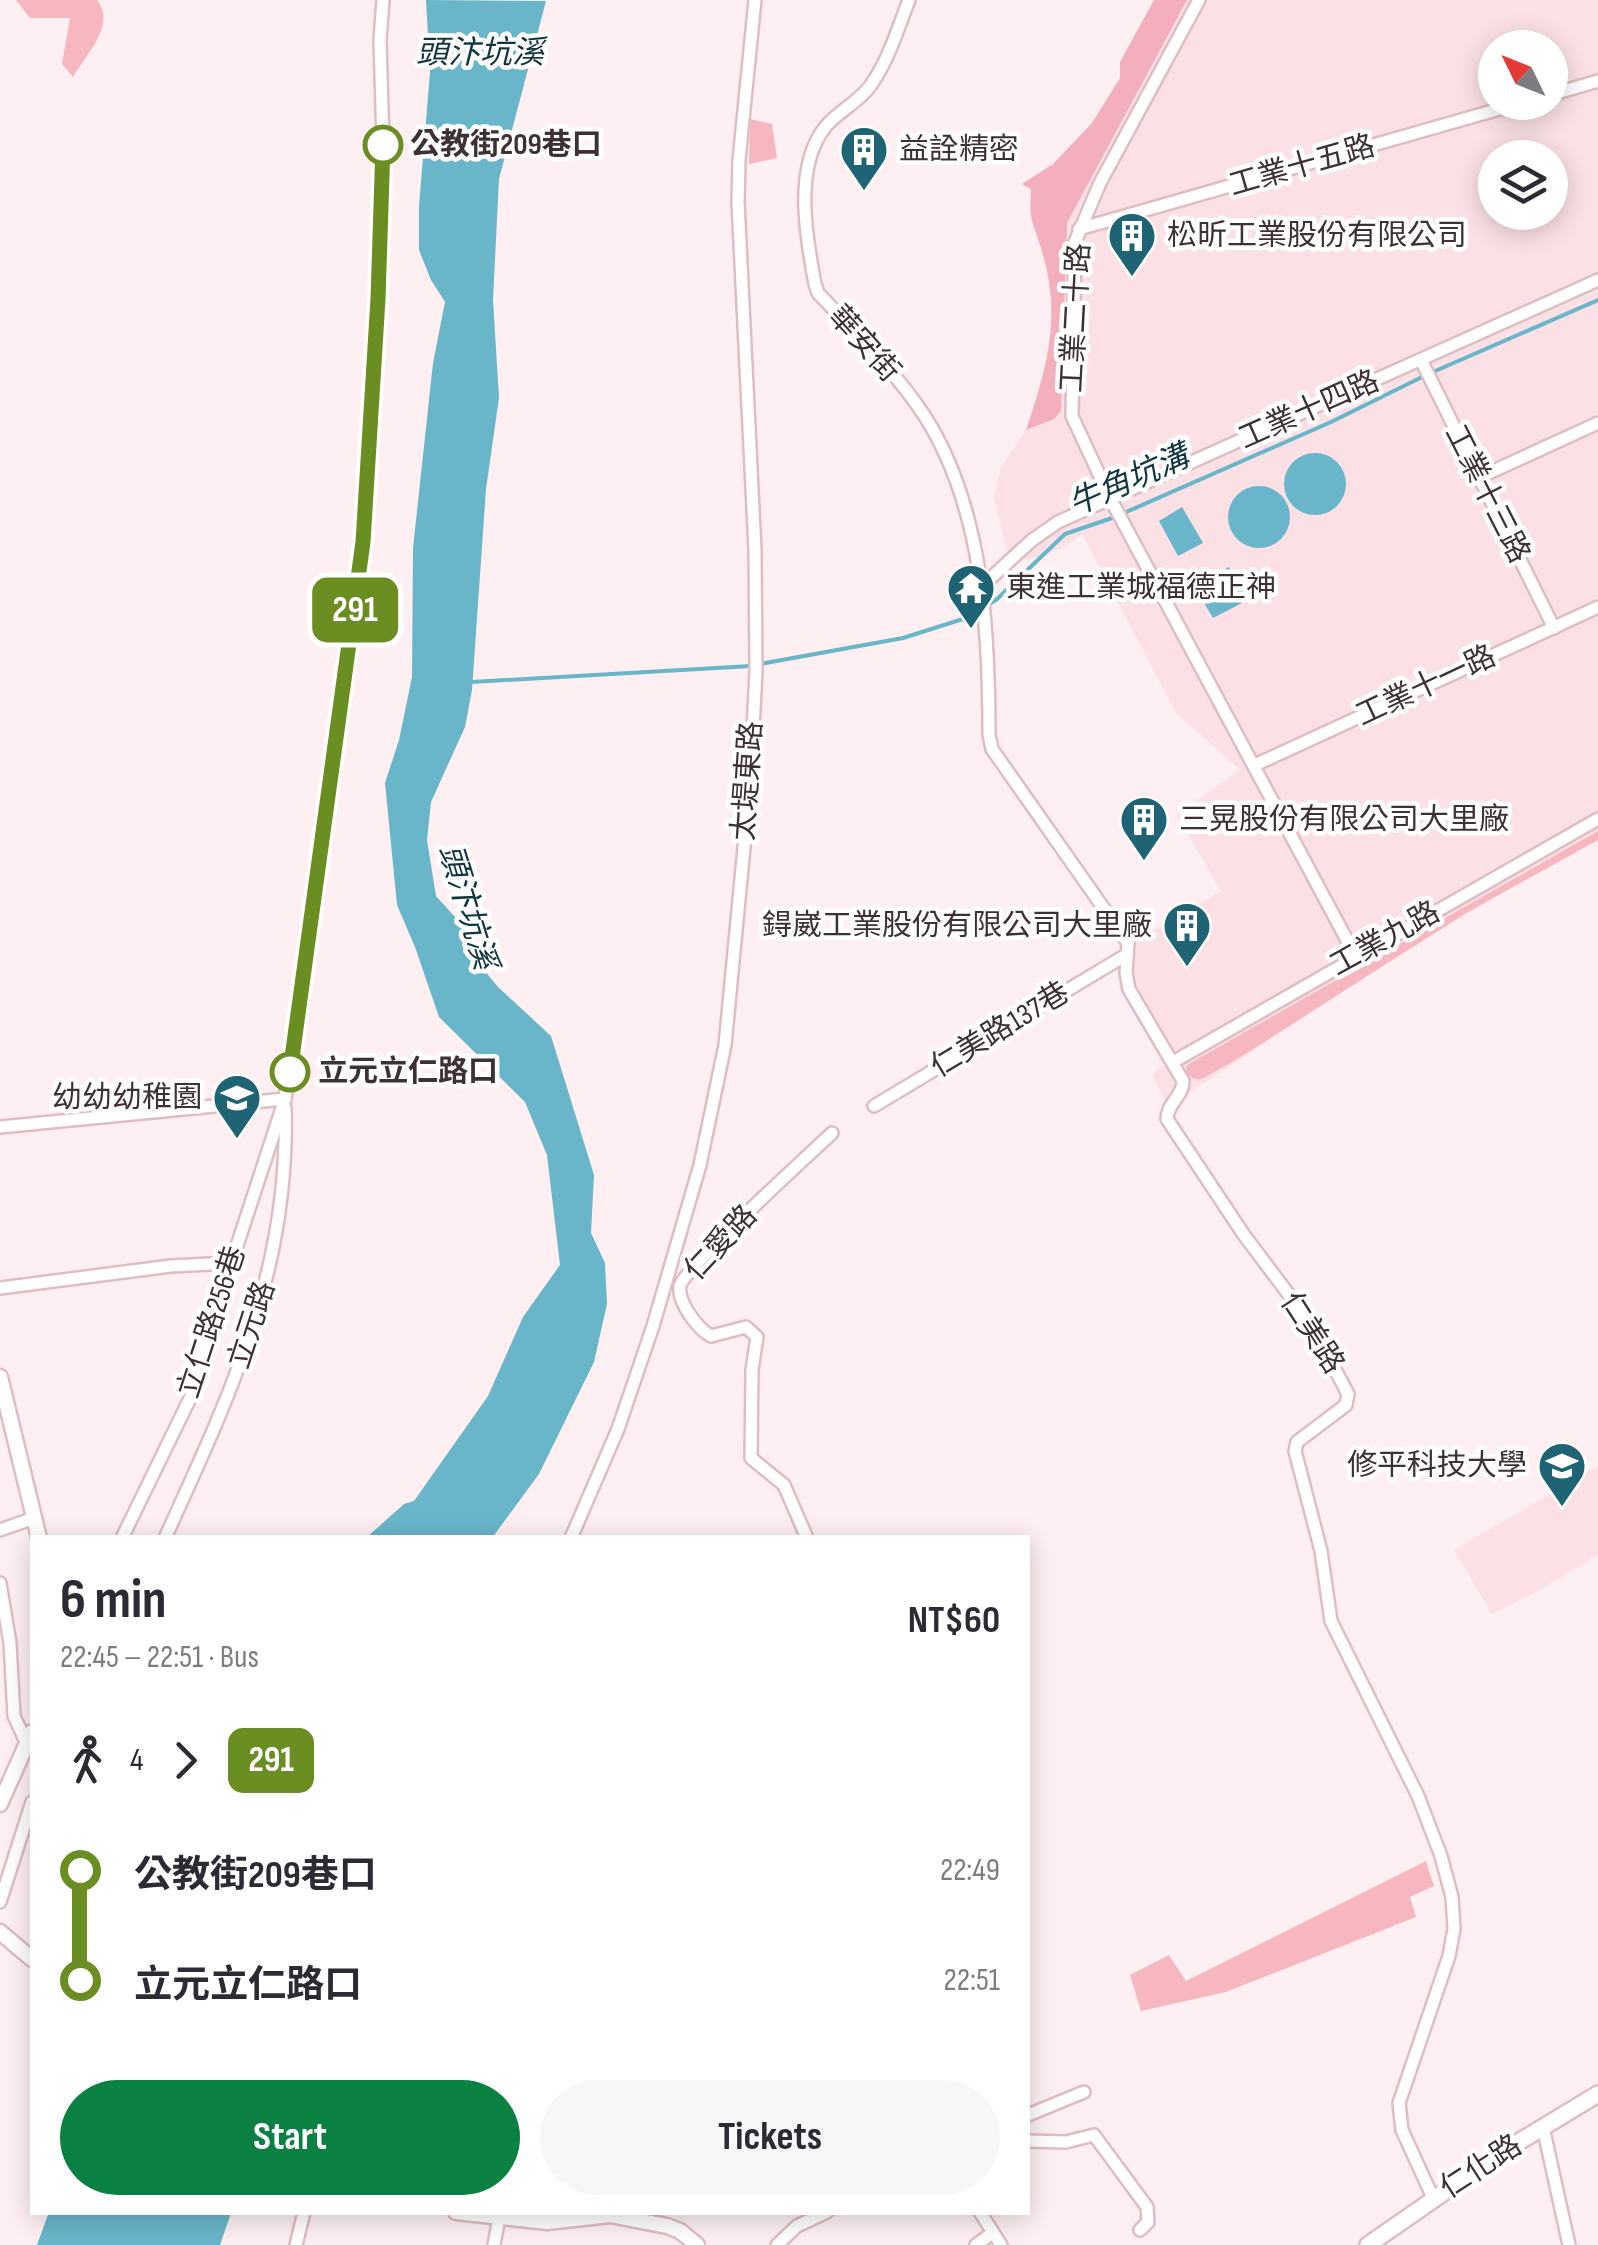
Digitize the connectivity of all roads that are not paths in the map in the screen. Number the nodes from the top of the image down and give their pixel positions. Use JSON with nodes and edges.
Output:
{"nodes":[{"id":1,"x":383,"y":0,"type":"edge"},
{"id":2,"x":756,"y":0,"type":"edge"},
{"id":3,"x":910,"y":0,"type":"edge"},
{"id":4,"x":1199,"y":0,"type":"edge"},
{"id":5,"x":1598,"y":81,"type":"edge"},
{"id":6,"x":1568,"y":90,"type":"edge"},
{"id":7,"x":1478,"y":115,"type":"edge"},
{"id":8,"x":1079,"y":229,"type":"junction"},
{"id":9,"x":1598,"y":280,"type":"edge"},
{"id":10,"x":1422,"y":363,"type":"junction"},
{"id":11,"x":1598,"y":423,"type":"edge"},
{"id":12,"x":1480,"y":477,"type":"junction"},
{"id":13,"x":1112,"y":501,"type":"junction"},
{"id":14,"x":981,"y":592,"type":"junction"},
{"id":15,"x":1598,"y":607,"type":"edge"},
{"id":16,"x":1554,"y":628,"type":"junction"},
{"id":17,"x":1255,"y":765,"type":"junction"},
{"id":18,"x":1598,"y":819,"type":"edge"},
{"id":19,"x":1126,"y":955,"type":"junction"},
{"id":20,"x":1355,"y":955,"type":"junction"},
{"id":21,"x":1173,"y":1062,"type":"junction"},
{"id":22,"x":285,"y":1099,"type":"junction"},
{"id":23,"x":874,"y":1106,"type":"dead end"},
{"id":24,"x":0,"y":1128,"type":"edge"},
{"id":25,"x":832,"y":1133,"type":"dead end"},
{"id":26,"x":231,"y":1263,"type":"junction"},
{"id":27,"x":0,"y":1288,"type":"edge"},
{"id":28,"x":0,"y":1377,"type":"edge"},
{"id":29,"x":34,"y":1518,"type":"junction"},
{"id":30,"x":0,"y":1530,"type":"edge"},
{"id":31,"x":38,"y":1535,"type":"edge"},
{"id":32,"x":123,"y":1535,"type":"edge"},
{"id":33,"x":166,"y":1535,"type":"edge"},
{"id":34,"x":572,"y":1535,"type":"edge"},
{"id":35,"x":806,"y":1535,"type":"edge"},
{"id":36,"x":0,"y":1583,"type":"edge"},
{"id":37,"x":30,"y":1738,"type":"edge"},
{"id":38,"x":0,"y":1804,"type":"edge"},
{"id":39,"x":30,"y":1808,"type":"edge"},
{"id":40,"x":0,"y":1902,"type":"edge"},
{"id":41,"x":0,"y":1932,"type":"edge"},
{"id":42,"x":30,"y":1957,"type":"edge"},
{"id":43,"x":1084,"y":2092,"type":"dead end"},
{"id":44,"x":1598,"y":2094,"type":"edge"},
{"id":45,"x":1030,"y":2115,"type":"edge"},
{"id":46,"x":1542,"y":2127,"type":"junction"},
{"id":47,"x":1030,"y":2141,"type":"edge"},
{"id":48,"x":1433,"y":2198,"type":"junction"},
{"id":49,"x":303,"y":2215,"type":"edge"},
{"id":50,"x":500,"y":2215,"type":"edge"},
{"id":51,"x":821,"y":2215,"type":"edge"},
{"id":52,"x":982,"y":2215,"type":"edge"},
{"id":53,"x":557,"y":2217,"type":"edge"},
{"id":54,"x":642,"y":2217,"type":"edge"},
{"id":55,"x":1140,"y":2230,"type":"dead end"},
{"id":56,"x":992,"y":2234,"type":"junction"},
{"id":57,"x":296,"y":2245,"type":"edge"},
{"id":58,"x":494,"y":2245,"type":"edge"},
{"id":59,"x":697,"y":2245,"type":"edge"},
{"id":60,"x":777,"y":2245,"type":"edge"},
{"id":61,"x":976,"y":2245,"type":"edge"},
{"id":62,"x":1001,"y":2245,"type":"edge"},
{"id":63,"x":1368,"y":2245,"type":"edge"},
{"id":64,"x":1570,"y":2245,"type":"edge"}],
"edges":[{"from":1,"to":22,"type":"street"},
{"from":2,"to":34,"type":"street","name":"太堤東路"},
{"from":3,"to":14,"type":"street","name":"華安街"},
{"from":4,"to":8,"type":"street","name":"工業二十路"},
{"from":5,"to":6,"type":"street"},
{"from":7,"to":8,"type":"street","name":"工業十五路"},
{"from":8,"to":13,"type":"street","name":"工業二十路"},
{"from":9,"to":10,"type":"street","name":"工業十四路"},
{"from":10,"to":12,"type":"street","name":"工業十三路"},
{"from":10,"to":13,"type":"street","name":"工業十四路"},
{"from":11,"to":12,"type":"street"},
{"from":12,"to":16,"type":"street","name":"工業十三路"},
{"from":13,"to":14,"type":"street","name":"工業十四路"},
{"from":13,"to":17,"type":"street","name":"工業二十路"},
{"from":14,"to":19,"type":"street","name":"華安街"},
{"from":15,"to":16,"type":"street","name":"工業十一路"},
{"from":16,"to":17,"type":"street","name":"工業十一路"},
{"from":17,"to":20,"type":"street","name":"工業二十路"},
{"from":18,"to":20,"type":"street","name":"工業九路"},
{"from":19,"to":21,"type":"street"},
{"from":19,"to":23,"type":"street","name":"仁美路137巷"},
{"from":20,"to":21,"type":"street","name":"工業九路"},
{"from":21,"to":48,"type":"street","name":"仁美路"},
{"from":22,"to":24,"type":"street"},
{"from":22,"to":26,"type":"street","name":"立仁路256巷"},
{"from":22,"to":33,"type":"street","name":"立元路"},
{"from":25,"to":35,"type":"street","name":"仁愛路"},
{"from":26,"to":27,"type":"street"},
{"from":26,"to":32,"type":"street","name":"立仁路256巷"},
{"from":28,"to":29,"type":"street"},
{"from":29,"to":30,"type":"street"},
{"from":29,"to":31,"type":"street"},
{"from":36,"to":37,"type":"street"},
{"from":37,"to":38,"type":"street"},
{"from":39,"to":40,"type":"street"},
{"from":41,"to":42,"type":"street"},
{"from":43,"to":45,"type":"street"},
{"from":44,"to":46,"type":"main road","name":"仁化路"},
{"from":46,"to":48,"type":"main road","name":"仁化路"},
{"from":46,"to":64,"type":"street"},
{"from":47,"to":55,"type":"street"},
{"from":48,"to":63,"type":"main road","name":"仁化路"},
{"from":49,"to":57,"type":"street"},
{"from":50,"to":53,"type":"street"},
{"from":50,"to":58,"type":"street"},
{"from":51,"to":60,"type":"street"},
{"from":52,"to":56,"type":"street"},
{"from":53,"to":54,"type":"street"},
{"from":54,"to":59,"type":"street"},
{"from":56,"to":61,"type":"street"},
{"from":56,"to":62,"type":"street"}]}
